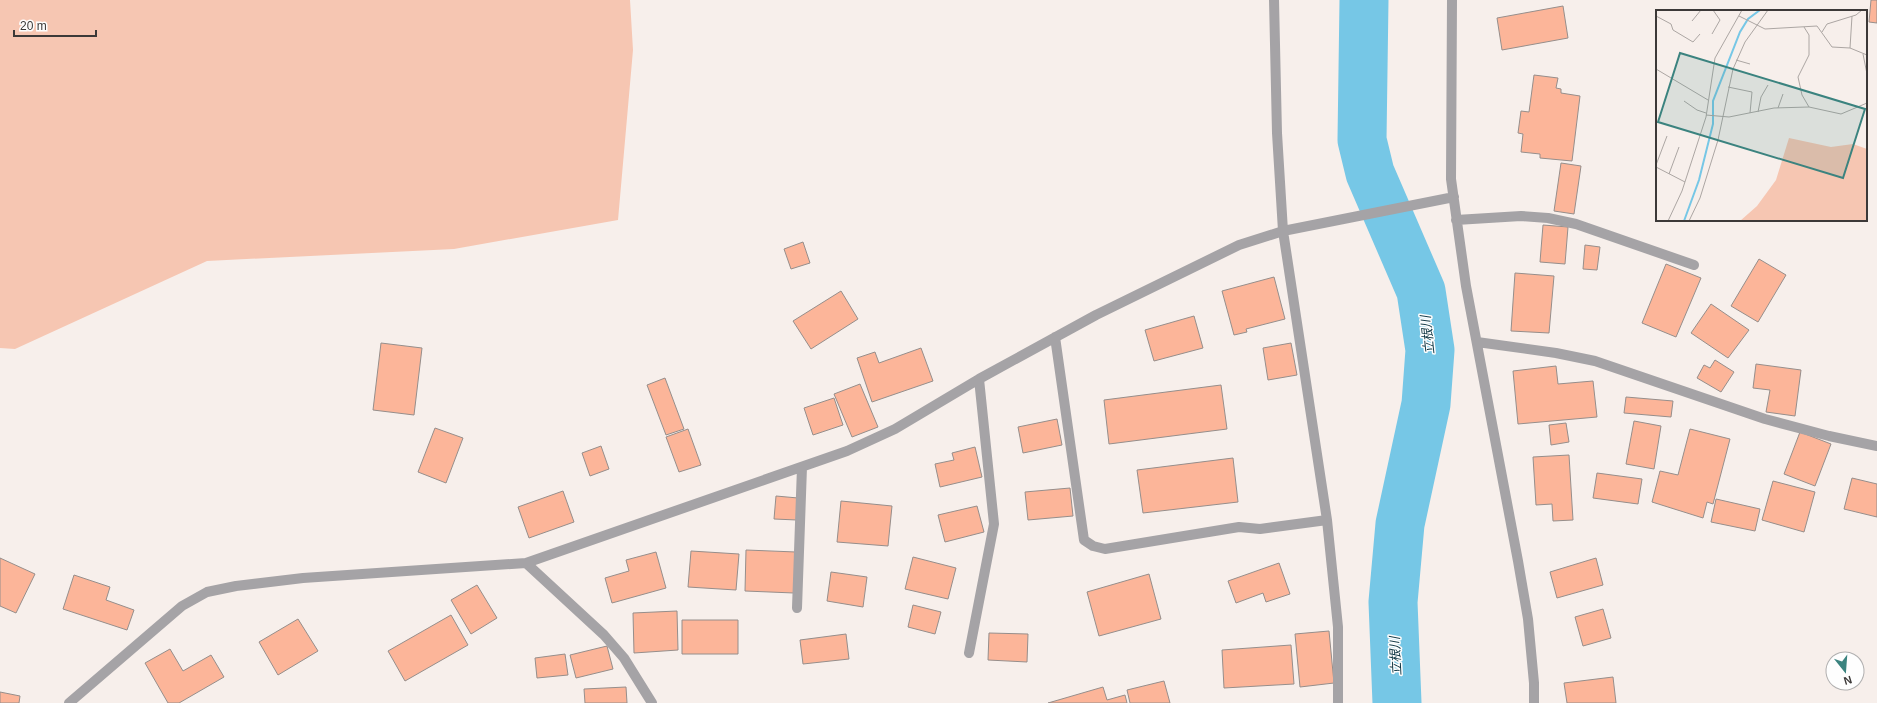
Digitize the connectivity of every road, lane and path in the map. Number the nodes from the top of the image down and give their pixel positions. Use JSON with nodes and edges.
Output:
{"nodes":[{"id":1,"x":1274,"y":0,"type":"edge"},
{"id":2,"x":1452,"y":0,"type":"edge"},
{"id":3,"x":1454,"y":197,"type":"junction"},
{"id":4,"x":1456,"y":220,"type":"junction"},
{"id":5,"x":1288,"y":230,"type":"junction"},
{"id":6,"x":1694,"y":266,"type":"dead end"},
{"id":7,"x":1055,"y":337,"type":"junction"},
{"id":8,"x":1477,"y":342,"type":"junction"},
{"id":9,"x":979,"y":379,"type":"junction"},
{"id":10,"x":1877,"y":446,"type":"edge"},
{"id":11,"x":802,"y":467,"type":"junction"},
{"id":12,"x":1327,"y":520,"type":"junction"},
{"id":13,"x":526,"y":563,"type":"junction"},
{"id":14,"x":796,"y":608,"type":"dead end"},
{"id":15,"x":969,"y":653,"type":"dead end"},
{"id":16,"x":69,"y":703,"type":"edge"},
{"id":17,"x":652,"y":703,"type":"edge"},
{"id":18,"x":1338,"y":703,"type":"edge"},
{"id":19,"x":1534,"y":703,"type":"edge"}],
"edges":[{"from":1,"to":5,"type":"street"},
{"from":2,"to":3,"type":"street"},
{"from":3,"to":4,"type":"street"},
{"from":3,"to":5,"type":"street"},
{"from":4,"to":6,"type":"street"},
{"from":4,"to":8,"type":"street"},
{"from":5,"to":7,"type":"street"},
{"from":5,"to":12,"type":"street"},
{"from":7,"to":9,"type":"street"},
{"from":7,"to":12,"type":"street"},
{"from":8,"to":10,"type":"street"},
{"from":8,"to":19,"type":"street"},
{"from":9,"to":11,"type":"street"},
{"from":9,"to":15,"type":"street"},
{"from":11,"to":13,"type":"street"},
{"from":11,"to":14,"type":"street"},
{"from":12,"to":18,"type":"street"},
{"from":13,"to":16,"type":"street"},
{"from":13,"to":17,"type":"street"}]}
